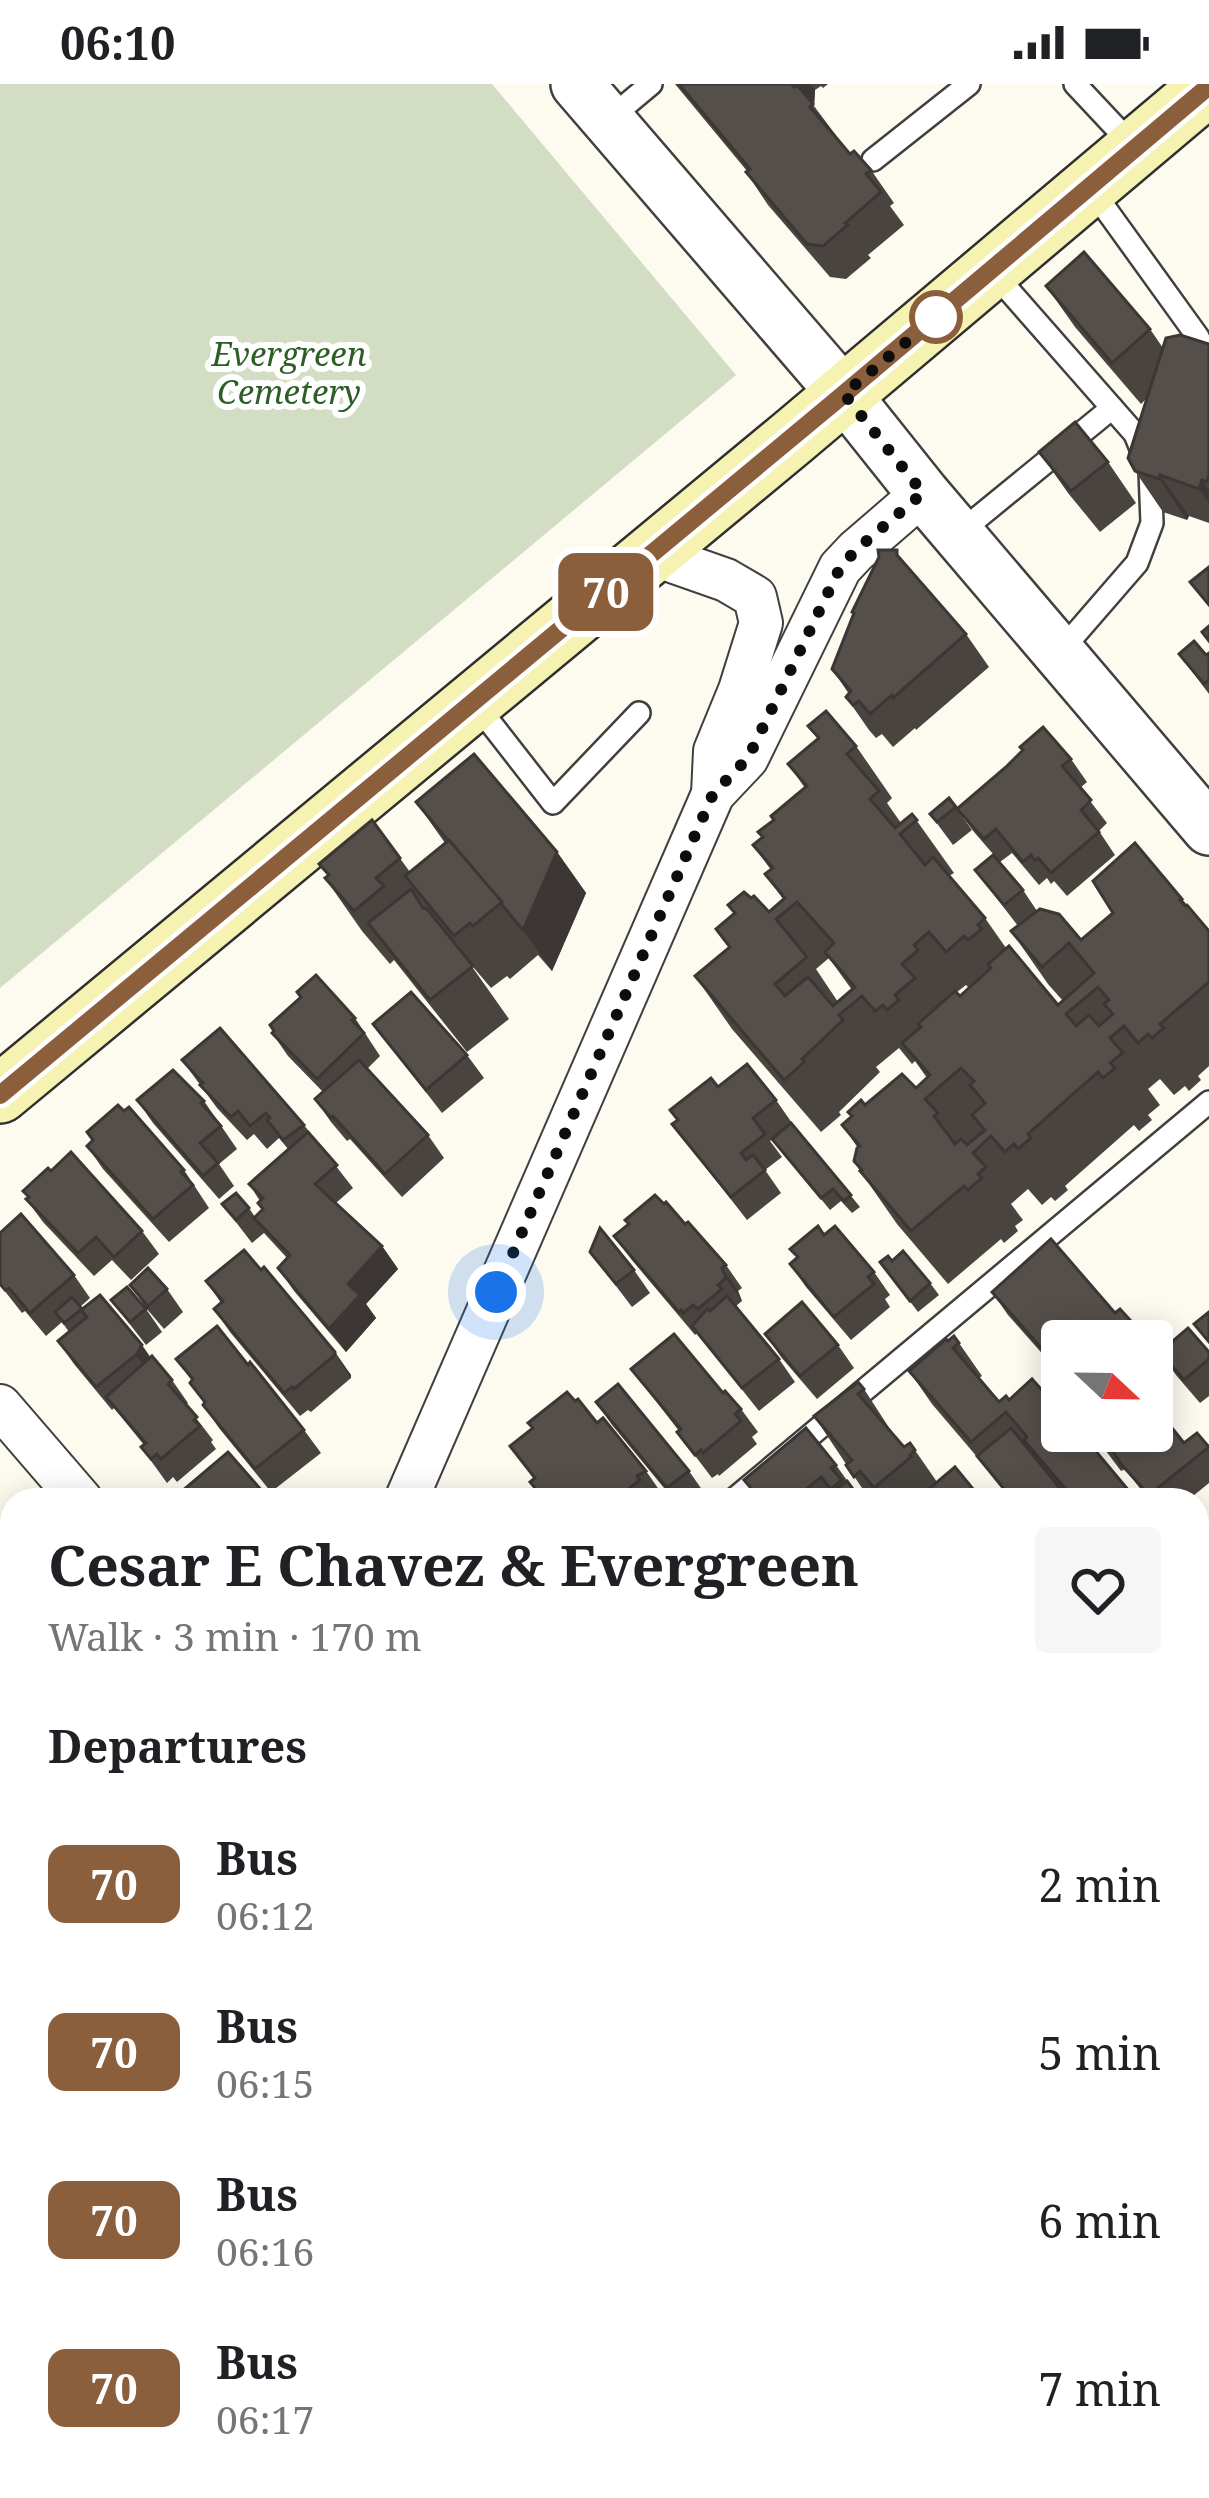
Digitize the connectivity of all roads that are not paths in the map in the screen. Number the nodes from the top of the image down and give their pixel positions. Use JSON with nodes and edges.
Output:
{"nodes":[{"id":1,"x":651,"y":84,"type":"edge"},
{"id":2,"x":969,"y":84,"type":"edge"},
{"id":3,"x":1075,"y":84,"type":"edge"},
{"id":4,"x":1209,"y":86,"type":"edge"},
{"id":5,"x":593,"y":102,"type":"edge"},
{"id":6,"x":1135,"y":149,"type":"junction"},
{"id":7,"x":873,"y":160,"type":"dead end"},
{"id":8,"x":1090,"y":186,"type":"junction"},
{"id":9,"x":990,"y":270,"type":"junction"},
{"id":10,"x":1188,"y":376,"type":"edge"},
{"id":11,"x":844,"y":394,"type":"junction"},
{"id":12,"x":1112,"y":409,"type":"junction"},
{"id":13,"x":923,"y":493,"type":"junction"},
{"id":14,"x":958,"y":534,"type":"junction"},
{"id":15,"x":652,"y":554,"type":"junction"},
{"id":16,"x":1059,"y":652,"type":"junction"},
{"id":17,"x":474,"y":702,"type":"junction"},
{"id":18,"x":639,"y":713,"type":"dead end"},
{"id":19,"x":713,"y":794,"type":"junction"},
{"id":20,"x":1209,"y":829,"type":"edge"},
{"id":21,"x":0,"y":1094,"type":"edge"},
{"id":22,"x":1209,"y":1102,"type":"edge"},
{"id":23,"x":0,"y":1406,"type":"edge"},
{"id":24,"x":71,"y":1488,"type":"edge"},
{"id":25,"x":411,"y":1488,"type":"edge"},
{"id":26,"x":747,"y":1488,"type":"edge"}],
"edges":[{"from":1,"to":5,"type":"lane"},
{"from":2,"to":7,"type":"lane"},
{"from":3,"to":6,"type":"lane"},
{"from":4,"to":6,"type":"main road"},
{"from":5,"to":11,"type":"street"},
{"from":6,"to":8,"type":"main road"},
{"from":8,"to":9,"type":"main road"},
{"from":8,"to":10,"type":"lane"},
{"from":9,"to":11,"type":"main road"},
{"from":9,"to":12,"type":"lane"},
{"from":11,"to":13,"type":"street"},
{"from":11,"to":15,"type":"main road"},
{"from":12,"to":14,"type":"lane"},
{"from":12,"to":16,"type":"lane"},
{"from":13,"to":14,"type":"street"},
{"from":13,"to":19,"type":"street"},
{"from":14,"to":16,"type":"street"},
{"from":15,"to":17,"type":"main road"},
{"from":15,"to":19,"type":"street"},
{"from":16,"to":20,"type":"street"},
{"from":17,"to":18,"type":"lane"},
{"from":17,"to":21,"type":"main road"},
{"from":19,"to":25,"type":"street"},
{"from":22,"to":26,"type":"lane"},
{"from":23,"to":24,"type":"street"}]}
